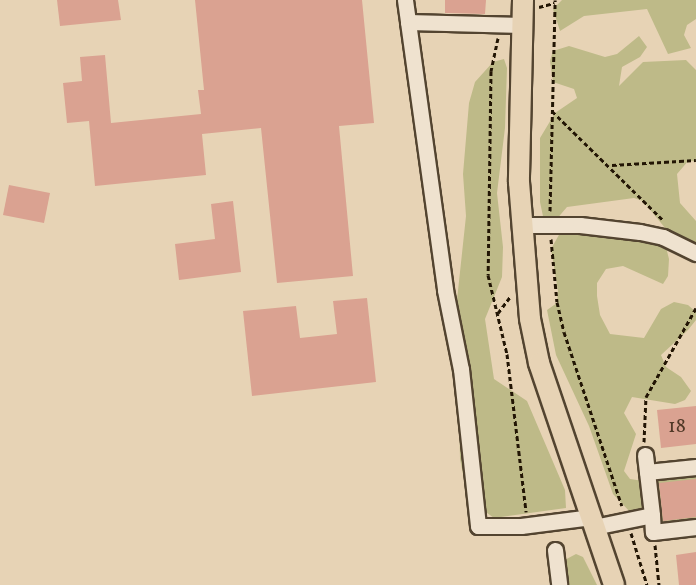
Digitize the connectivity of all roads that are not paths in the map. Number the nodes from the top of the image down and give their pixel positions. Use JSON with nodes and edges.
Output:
{"nodes":[{"id":1,"x":405,"y":0,"type":"edge"},
{"id":2,"x":523,"y":0,"type":"edge"},
{"id":3,"x":408,"y":22,"type":"junction"},
{"id":4,"x":522,"y":25,"type":"junction"},
{"id":5,"x":521,"y":225,"type":"junction"},
{"id":6,"x":696,"y":253,"type":"edge"},
{"id":7,"x":645,"y":455,"type":"road end"},
{"id":8,"x":696,"y":467,"type":"edge"},
{"id":9,"x":647,"y":472,"type":"junction"},
{"id":10,"x":652,"y":515,"type":"junction"},
{"id":11,"x":592,"y":522,"type":"junction"},
{"id":12,"x":696,"y":527,"type":"edge"},
{"id":13,"x":555,"y":550,"type":"dead end"},
{"id":14,"x":559,"y":585,"type":"edge"},
{"id":15,"x":614,"y":585,"type":"edge"}],
"edges":[{"from":1,"to":3,"type":"street"},
{"from":2,"to":4,"type":"main road"},
{"from":3,"to":4,"type":"street"},
{"from":3,"to":11,"type":"street"},
{"from":4,"to":5,"type":"main road"},
{"from":5,"to":6,"type":"street"},
{"from":5,"to":11,"type":"main road"},
{"from":7,"to":9,"type":"street"},
{"from":8,"to":9,"type":"street"},
{"from":9,"to":10,"type":"street"},
{"from":10,"to":11,"type":"street"},
{"from":10,"to":12,"type":"street"},
{"from":11,"to":15,"type":"main road"},
{"from":13,"to":14,"type":"street"}]}
